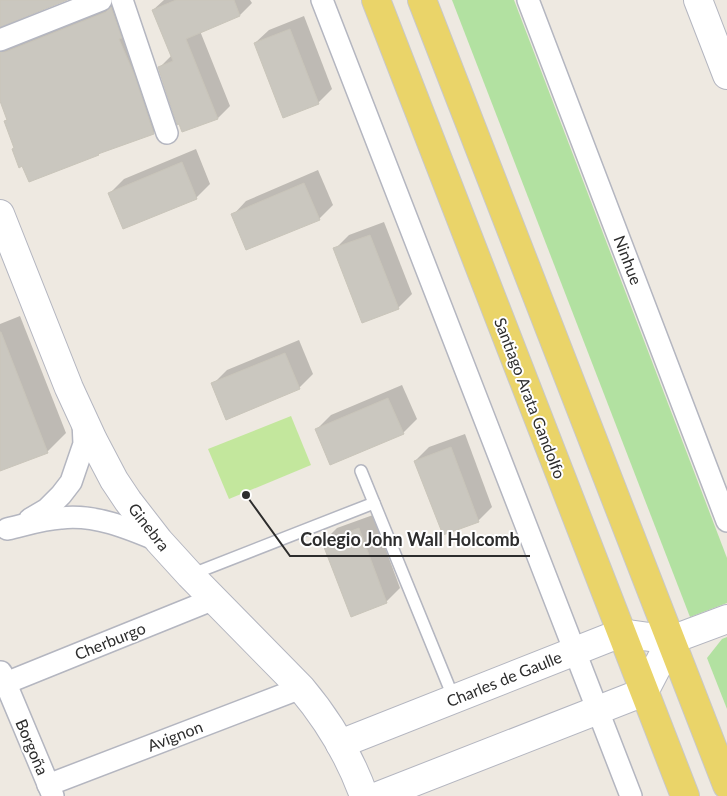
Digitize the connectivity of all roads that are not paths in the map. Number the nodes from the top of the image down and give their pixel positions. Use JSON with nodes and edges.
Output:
{"nodes":[{"id":1,"x":101,"y":0,"type":"edge"},
{"id":2,"x":122,"y":0,"type":"edge"},
{"id":3,"x":322,"y":0,"type":"edge"},
{"id":4,"x":376,"y":0,"type":"edge"},
{"id":5,"x":422,"y":0,"type":"edge"},
{"id":6,"x":528,"y":0,"type":"edge"},
{"id":7,"x":698,"y":0,"type":"edge"},
{"id":8,"x":0,"y":40,"type":"edge"},
{"id":9,"x":727,"y":75,"type":"edge"},
{"id":10,"x":167,"y":133,"type":"dead end"},
{"id":11,"x":0,"y":214,"type":"edge"},
{"id":12,"x":83,"y":419,"type":"junction"},
{"id":13,"x":361,"y":471,"type":"dead end"},
{"id":14,"x":374,"y":503,"type":"junction"},
{"id":15,"x":727,"y":521,"type":"edge"},
{"id":16,"x":4,"y":531,"type":"edge"},
{"id":17,"x":159,"y":541,"type":"junction"},
{"id":18,"x":190,"y":575,"type":"junction"},
{"id":19,"x":214,"y":599,"type":"junction"},
{"id":20,"x":727,"y":619,"type":"edge"},
{"id":21,"x":621,"y":633,"type":"junction"},
{"id":22,"x":671,"y":640,"type":"junction"},
{"id":23,"x":574,"y":651,"type":"junction"},
{"id":24,"x":3,"y":677,"type":"edge"},
{"id":25,"x":301,"y":688,"type":"junction"},
{"id":26,"x":644,"y":692,"type":"junction"},
{"id":27,"x":454,"y":699,"type":"junction"},
{"id":28,"x":598,"y":710,"type":"junction"},
{"id":29,"x":340,"y":744,"type":"junction"},
{"id":30,"x":727,"y":785,"type":"edge"},
{"id":31,"x":50,"y":790,"type":"edge"},
{"id":32,"x":364,"y":795,"type":"edge"},
{"id":33,"x":630,"y":796,"type":"edge"},
{"id":34,"x":684,"y":796,"type":"edge"}],
"edges":[{"from":1,"to":8,"type":"street"},
{"from":2,"to":10,"type":"street"},
{"from":3,"to":23,"type":"street"},
{"from":4,"to":21,"type":"main road","name":"Santiago Arata Gandolfo"},
{"from":5,"to":22,"type":"main road"},
{"from":6,"to":15,"type":"street","name":"Ninhue"},
{"from":7,"to":9,"type":"street"},
{"from":11,"to":12,"type":"street","name":"Ginebra"},
{"from":12,"to":16,"type":"street"},
{"from":12,"to":17,"type":"street","name":"Ginebra"},
{"from":13,"to":14,"type":"lane"},
{"from":14,"to":18,"type":"lane"},
{"from":14,"to":27,"type":"lane"},
{"from":16,"to":17,"type":"street"},
{"from":17,"to":18,"type":"street","name":"Ginebra"},
{"from":18,"to":19,"type":"street","name":"Ginebra"},
{"from":19,"to":24,"type":"street","name":"Cherburgo"},
{"from":19,"to":25,"type":"street","name":"Ginebra"},
{"from":20,"to":22,"type":"street","name":"Charles de Gaulle"},
{"from":21,"to":22,"type":"street","name":"Charles de Gaulle"},
{"from":21,"to":23,"type":"street","name":"Charles de Gaulle"},
{"from":21,"to":26,"type":"main road","name":"Santiago Arata Gandolfo"},
{"from":22,"to":26,"type":"street"},
{"from":22,"to":30,"type":"main road"},
{"from":23,"to":27,"type":"street","name":"Charles de Gaulle"},
{"from":23,"to":28,"type":"street"},
{"from":24,"to":31,"type":"street","name":"Borgoña"},
{"from":25,"to":29,"type":"street","name":"Ginebra"},
{"from":25,"to":31,"type":"street","name":"Avignon"},
{"from":26,"to":28,"type":"street"},
{"from":26,"to":34,"type":"main road","name":"Santiago Arata Gandolfo"},
{"from":27,"to":29,"type":"street","name":"Charles de Gaulle"},
{"from":28,"to":32,"type":"street"},
{"from":28,"to":33,"type":"street"},
{"from":29,"to":32,"type":"street","name":"Ginebra"}]}
